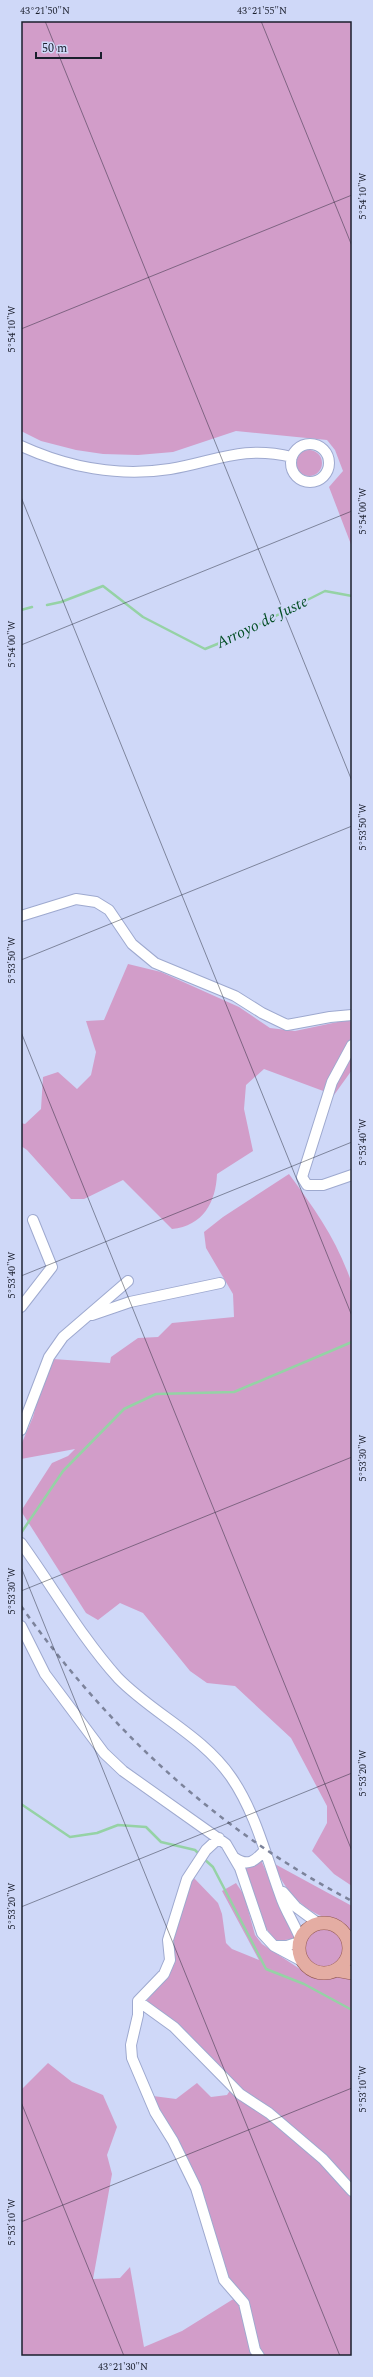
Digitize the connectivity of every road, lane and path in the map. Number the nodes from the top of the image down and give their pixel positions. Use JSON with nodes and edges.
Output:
{"nodes":[{"id":1,"x":21,"y":446,"type":"edge"},
{"id":2,"x":292,"y":457,"type":"dead end"},
{"id":3,"x":21,"y":916,"type":"edge"},
{"id":4,"x":352,"y":1015,"type":"edge"},
{"id":5,"x":352,"y":1045,"type":"edge"},
{"id":6,"x":352,"y":1175,"type":"edge"},
{"id":7,"x":33,"y":1220,"type":"dead end"},
{"id":8,"x":128,"y":1281,"type":"dead end"},
{"id":9,"x":220,"y":1283,"type":"dead end"},
{"id":10,"x":21,"y":1307,"type":"edge"},
{"id":11,"x":86,"y":1317,"type":"junction"},
{"id":12,"x":21,"y":1430,"type":"edge"},
{"id":13,"x":21,"y":1543,"type":"edge"},
{"id":14,"x":21,"y":1626,"type":"edge"},
{"id":15,"x":219,"y":1838,"type":"junction"},
{"id":16,"x":264,"y":1851,"type":"junction"},
{"id":17,"x":235,"y":1858,"type":"junction"},
{"id":18,"x":278,"y":1886,"type":"junction"},
{"id":19,"x":319,"y":1924,"type":"junction"},
{"id":20,"x":299,"y":1940,"type":"junction"},
{"id":21,"x":274,"y":1946,"type":"junction"},
{"id":22,"x":350,"y":1946,"type":"edge"},
{"id":23,"x":302,"y":1961,"type":"junction"},
{"id":24,"x":336,"y":1970,"type":"junction"},
{"id":25,"x":352,"y":1973,"type":"edge"},
{"id":26,"x":138,"y":2001,"type":"junction"},
{"id":27,"x":352,"y":2190,"type":"edge"},
{"id":28,"x":259,"y":2356,"type":"edge"}],
"edges":[{"from":1,"to":2,"type":"street"},
{"from":3,"to":4,"type":"street"},
{"from":5,"to":6,"type":"street"},
{"from":7,"to":10,"type":"street"},
{"from":8,"to":11,"type":"street"},
{"from":9,"to":11,"type":"street"},
{"from":11,"to":12,"type":"street"},
{"from":13,"to":16,"type":"street"},
{"from":14,"to":15,"type":"street"},
{"from":15,"to":17,"type":"street"},
{"from":15,"to":26,"type":"street"},
{"from":16,"to":17,"type":"street"},
{"from":16,"to":18,"type":"street"},
{"from":17,"to":21,"type":"street"},
{"from":18,"to":19,"type":"street"},
{"from":18,"to":20,"type":"street"},
{"from":19,"to":20,"type":"main road"},
{"from":19,"to":22,"type":"main road"},
{"from":20,"to":21,"type":"street"},
{"from":20,"to":23,"type":"main road"},
{"from":21,"to":23,"type":"street"},
{"from":22,"to":24,"type":"main road"},
{"from":23,"to":24,"type":"main road"},
{"from":24,"to":25,"type":"main road"},
{"from":26,"to":27,"type":"street"},
{"from":26,"to":28,"type":"street"}]}
